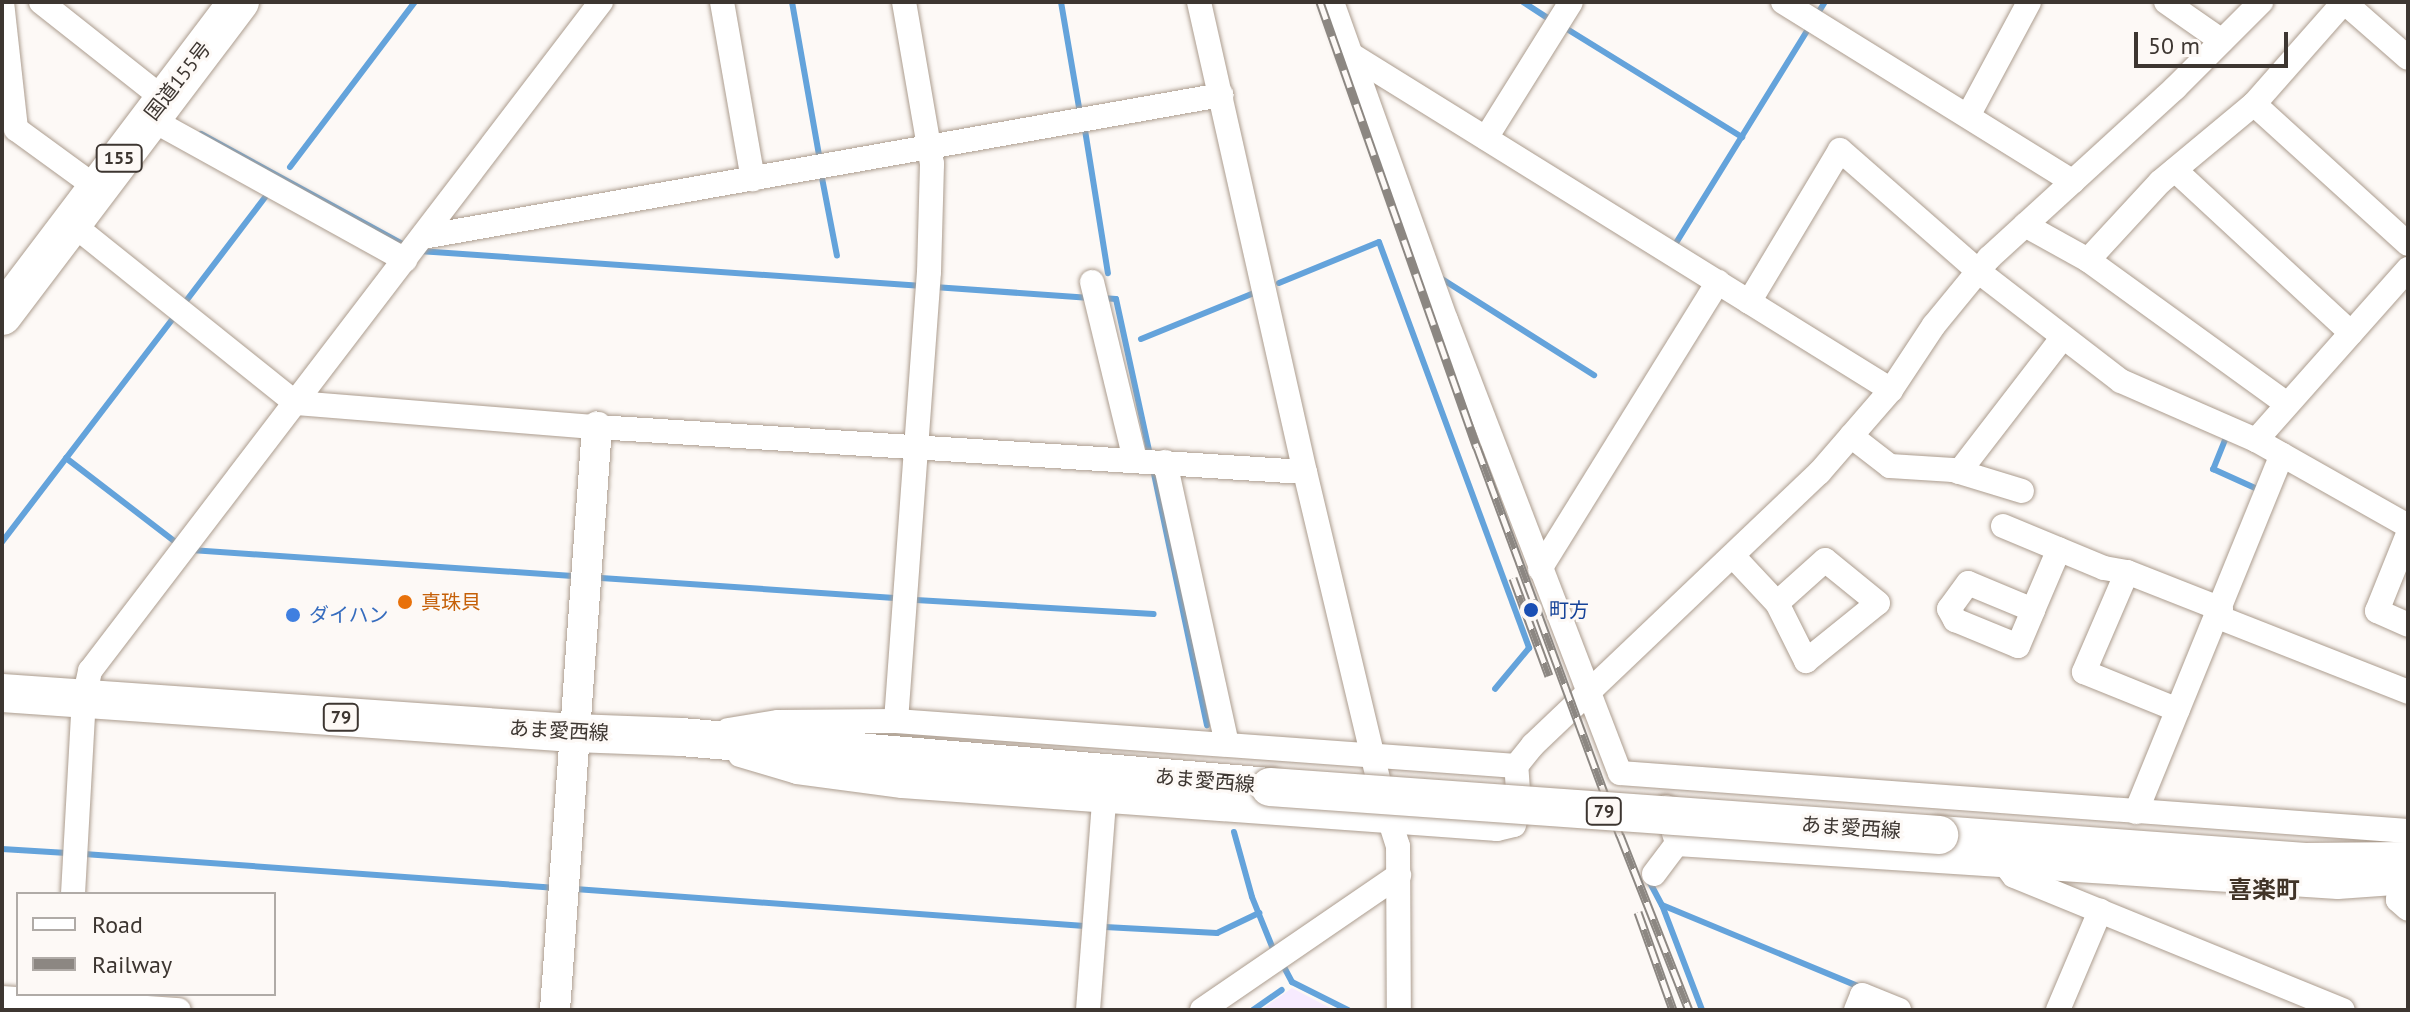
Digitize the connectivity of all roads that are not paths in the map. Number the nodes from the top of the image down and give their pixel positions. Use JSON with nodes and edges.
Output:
{"nodes":[{"id":1,"x":2,"y":2,"type":"edge"},
{"id":2,"x":41,"y":2,"type":"edge"},
{"id":3,"x":239,"y":2,"type":"edge"},
{"id":4,"x":601,"y":2,"type":"edge"},
{"id":5,"x":722,"y":2,"type":"edge"},
{"id":6,"x":904,"y":2,"type":"edge"},
{"id":7,"x":1199,"y":2,"type":"edge"},
{"id":8,"x":1332,"y":2,"type":"edge"},
{"id":9,"x":1571,"y":2,"type":"edge"},
{"id":10,"x":1783,"y":2,"type":"edge"},
{"id":11,"x":2029,"y":2,"type":"edge"},
{"id":12,"x":2166,"y":2,"type":"edge"},
{"id":13,"x":2261,"y":2,"type":"edge"},
{"id":14,"x":2344,"y":2,"type":"edge"},
{"id":15,"x":2222,"y":41,"type":"junction"},
{"id":16,"x":1350,"y":54,"type":"junction"},
{"id":17,"x":2408,"y":58,"type":"edge"},
{"id":18,"x":1221,"y":95,"type":"junction"},
{"id":19,"x":2254,"y":104,"type":"junction"},
{"id":20,"x":156,"y":108,"type":"junction"},
{"id":21,"x":1968,"y":116,"type":"junction"},
{"id":22,"x":9,"y":130,"type":"edge"},
{"id":23,"x":1486,"y":138,"type":"junction"},
{"id":24,"x":932,"y":148,"type":"junction"},
{"id":25,"x":2175,"y":170,"type":"junction"},
{"id":26,"x":753,"y":179,"type":"junction"},
{"id":27,"x":2073,"y":182,"type":"junction"},
{"id":28,"x":97,"y":188,"type":"junction"},
{"id":29,"x":71,"y":223,"type":"junction"},
{"id":30,"x":2025,"y":225,"type":"junction"},
{"id":31,"x":423,"y":237,"type":"junction"},
{"id":32,"x":2408,"y":244,"type":"edge"},
{"id":33,"x":406,"y":259,"type":"junction"},
{"id":34,"x":2088,"y":260,"type":"junction"},
{"id":35,"x":2408,"y":269,"type":"edge"},
{"id":36,"x":1978,"y":271,"type":"junction"},
{"id":37,"x":1718,"y":282,"type":"junction"},
{"id":38,"x":1095,"y":293,"type":"dead end"},
{"id":39,"x":1749,"y":302,"type":"junction"},
{"id":40,"x":2,"y":315,"type":"edge"},
{"id":41,"x":2351,"y":333,"type":"junction"},
{"id":42,"x":2063,"y":337,"type":"junction"},
{"id":43,"x":1891,"y":390,"type":"junction"},
{"id":44,"x":296,"y":403,"type":"junction"},
{"id":45,"x":2287,"y":404,"type":"junction"},
{"id":46,"x":597,"y":427,"type":"junction"},
{"id":47,"x":1851,"y":436,"type":"junction"},
{"id":48,"x":2256,"y":440,"type":"junction"},
{"id":49,"x":917,"y":445,"type":"junction"},
{"id":50,"x":2282,"y":455,"type":"junction"},
{"id":51,"x":1149,"y":461,"type":"junction"},
{"id":52,"x":1305,"y":472,"type":"junction"},
{"id":53,"x":1959,"y":472,"type":"junction"},
{"id":54,"x":2022,"y":491,"type":"dead end"},
{"id":55,"x":2003,"y":526,"type":"dead end"},
{"id":56,"x":2408,"y":526,"type":"edge"},
{"id":57,"x":2408,"y":534,"type":"edge"},
{"id":58,"x":2059,"y":549,"type":"junction"},
{"id":59,"x":1733,"y":556,"type":"junction"},
{"id":60,"x":1540,"y":569,"type":"junction"},
{"id":61,"x":2127,"y":572,"type":"junction"},
{"id":62,"x":1777,"y":603,"type":"dead end"},
{"id":63,"x":2033,"y":610,"type":"dead end"},
{"id":64,"x":2220,"y":613,"type":"junction"},
{"id":65,"x":2408,"y":625,"type":"edge"},
{"id":66,"x":2408,"y":692,"type":"edge"},
{"id":67,"x":2,"y":693,"type":"edge"},
{"id":68,"x":1587,"y":695,"type":"junction"},
{"id":69,"x":84,"y":699,"type":"junction"},
{"id":70,"x":2178,"y":710,"type":"junction"},
{"id":71,"x":896,"y":721,"type":"junction"},
{"id":72,"x":574,"y":733,"type":"junction"},
{"id":73,"x":681,"y":737,"type":"junction"},
{"id":74,"x":1227,"y":744,"type":"junction"},
{"id":75,"x":1375,"y":757,"type":"junction"},
{"id":76,"x":1516,"y":766,"type":"junction"},
{"id":77,"x":1673,"y":777,"type":"junction"},
{"id":78,"x":1806,"y":787,"type":"junction"},
{"id":79,"x":1104,"y":800,"type":"junction"},
{"id":80,"x":2136,"y":812,"type":"junction"},
{"id":81,"x":1390,"y":822,"type":"junction"},
{"id":82,"x":2408,"y":831,"type":"edge"},
{"id":83,"x":1677,"y":844,"type":"junction"},
{"id":84,"x":1802,"y":851,"type":"junction"},
{"id":85,"x":2006,"y":865,"type":"junction"},
{"id":86,"x":2111,"y":873,"type":"junction"},
{"id":87,"x":1654,"y":874,"type":"dead end"},
{"id":88,"x":1399,"y":875,"type":"junction"},
{"id":89,"x":2405,"y":875,"type":"edge"},
{"id":90,"x":73,"y":892,"type":"edge"},
{"id":91,"x":2408,"y":909,"type":"edge"},
{"id":92,"x":2097,"y":910,"type":"junction"},
{"id":93,"x":2,"y":998,"type":"edge"},
{"id":94,"x":67,"y":1002,"type":"edge"},
{"id":95,"x":2308,"y":1003,"type":"edge"},
{"id":96,"x":1399,"y":1008,"type":"edge"},
{"id":97,"x":164,"y":1009,"type":"edge"},
{"id":98,"x":555,"y":1010,"type":"edge"},
{"id":99,"x":1088,"y":1010,"type":"edge"},
{"id":100,"x":1202,"y":1010,"type":"edge"},
{"id":101,"x":1856,"y":1010,"type":"edge"},
{"id":102,"x":1899,"y":1010,"type":"edge"},
{"id":103,"x":2058,"y":1010,"type":"edge"},
{"id":104,"x":2343,"y":1010,"type":"edge"}],
"edges":[{"from":1,"to":22,"type":"street"},
{"from":2,"to":20,"type":"street"},
{"from":3,"to":20,"type":"highway","name":"国道155号","number":"155"},
{"from":4,"to":31,"type":"street"},
{"from":5,"to":26,"type":"street"},
{"from":6,"to":24,"type":"street"},
{"from":7,"to":18,"type":"street"},
{"from":8,"to":16,"type":"street"},
{"from":9,"to":23,"type":"street"},
{"from":10,"to":21,"type":"street"},
{"from":11,"to":21,"type":"street"},
{"from":12,"to":15,"type":"street"},
{"from":13,"to":15,"type":"street"},
{"from":14,"to":17,"type":"street"},
{"from":14,"to":19,"type":"street"},
{"from":15,"to":27,"type":"street"},
{"from":16,"to":23,"type":"street"},
{"from":16,"to":60,"type":"street"},
{"from":18,"to":24,"type":"street"},
{"from":18,"to":52,"type":"street"},
{"from":19,"to":25,"type":"street"},
{"from":19,"to":32,"type":"street"},
{"from":20,"to":28,"type":"highway","name":"国道155号","number":"155"},
{"from":20,"to":33,"type":"street"},
{"from":21,"to":27,"type":"street"},
{"from":22,"to":28,"type":"street"},
{"from":23,"to":37,"type":"street"},
{"from":24,"to":26,"type":"street"},
{"from":24,"to":49,"type":"street"},
{"from":25,"to":34,"type":"street"},
{"from":25,"to":41,"type":"street"},
{"from":26,"to":31,"type":"street"},
{"from":27,"to":30,"type":"street"},
{"from":28,"to":29,"type":"highway","name":"国道155号","number":"155"},
{"from":29,"to":40,"type":"highway","name":"国道155号","number":"155"},
{"from":29,"to":44,"type":"street"},
{"from":30,"to":34,"type":"street"},
{"from":30,"to":36,"type":"street"},
{"from":31,"to":33,"type":"street"},
{"from":33,"to":44,"type":"street"},
{"from":34,"to":45,"type":"street"},
{"from":35,"to":41,"type":"street"},
{"from":36,"to":39,"type":"street"},
{"from":36,"to":42,"type":"street"},
{"from":36,"to":43,"type":"street"},
{"from":37,"to":39,"type":"street"},
{"from":37,"to":60,"type":"street"},
{"from":38,"to":51,"type":"street"},
{"from":39,"to":43,"type":"street"},
{"from":41,"to":45,"type":"street"},
{"from":42,"to":48,"type":"street"},
{"from":42,"to":53,"type":"street"},
{"from":43,"to":47,"type":"street"},
{"from":44,"to":46,"type":"street"},
{"from":44,"to":69,"type":"street"},
{"from":45,"to":48,"type":"street"},
{"from":46,"to":49,"type":"street"},
{"from":46,"to":72,"type":"street"},
{"from":47,"to":53,"type":"street"},
{"from":47,"to":59,"type":"street"},
{"from":48,"to":50,"type":"street"},
{"from":49,"to":51,"type":"street"},
{"from":49,"to":71,"type":"street"},
{"from":50,"to":56,"type":"street"},
{"from":50,"to":64,"type":"street"},
{"from":51,"to":52,"type":"street"},
{"from":51,"to":74,"type":"street"},
{"from":52,"to":75,"type":"street"},
{"from":53,"to":54,"type":"street"},
{"from":55,"to":58,"type":"street"},
{"from":57,"to":65,"type":"street"},
{"from":58,"to":61,"type":"street"},
{"from":58,"to":63,"type":"street"},
{"from":59,"to":62,"type":"street"},
{"from":59,"to":68,"type":"street"},
{"from":60,"to":68,"type":"street"},
{"from":61,"to":64,"type":"street"},
{"from":61,"to":70,"type":"street"},
{"from":64,"to":66,"type":"street"},
{"from":64,"to":70,"type":"street"},
{"from":67,"to":69,"type":"main road","name":"あま愛西線","number":"79"},
{"from":68,"to":76,"type":"street"},
{"from":68,"to":77,"type":"street"},
{"from":69,"to":72,"type":"main road","name":"あま愛西線","number":"79"},
{"from":69,"to":90,"type":"street"},
{"from":70,"to":80,"type":"street"},
{"from":71,"to":73,"type":"street"},
{"from":71,"to":74,"type":"street"},
{"from":72,"to":73,"type":"main road","name":"あま愛西線","number":"79"},
{"from":72,"to":98,"type":"street"},
{"from":73,"to":79,"type":"street"},
{"from":73,"to":89,"type":"main road","name":"あま愛西線","number":"79","bridge":true},
{"from":74,"to":75,"type":"street"},
{"from":75,"to":76,"type":"street"},
{"from":75,"to":81,"type":"street"},
{"from":76,"to":81,"type":"street"},
{"from":77,"to":78,"type":"street"},
{"from":77,"to":83,"type":"street"},
{"from":78,"to":80,"type":"street"},
{"from":78,"to":84,"type":"street"},
{"from":79,"to":81,"type":"street"},
{"from":79,"to":99,"type":"street"},
{"from":80,"to":82,"type":"street"},
{"from":81,"to":88,"type":"street"},
{"from":83,"to":84,"type":"street"},
{"from":83,"to":87,"type":"street"},
{"from":84,"to":85,"type":"street"},
{"from":85,"to":86,"type":"street"},
{"from":85,"to":92,"type":"street"},
{"from":86,"to":89,"type":"street"},
{"from":86,"to":92,"type":"street"},
{"from":88,"to":96,"type":"street"},
{"from":88,"to":100,"type":"street"},
{"from":89,"to":91,"type":"street"},
{"from":92,"to":95,"type":"street"},
{"from":92,"to":103,"type":"street"},
{"from":93,"to":94,"type":"street"},
{"from":94,"to":97,"type":"street"},
{"from":95,"to":104,"type":"street"},
{"from":101,"to":102,"type":"street"}]}
